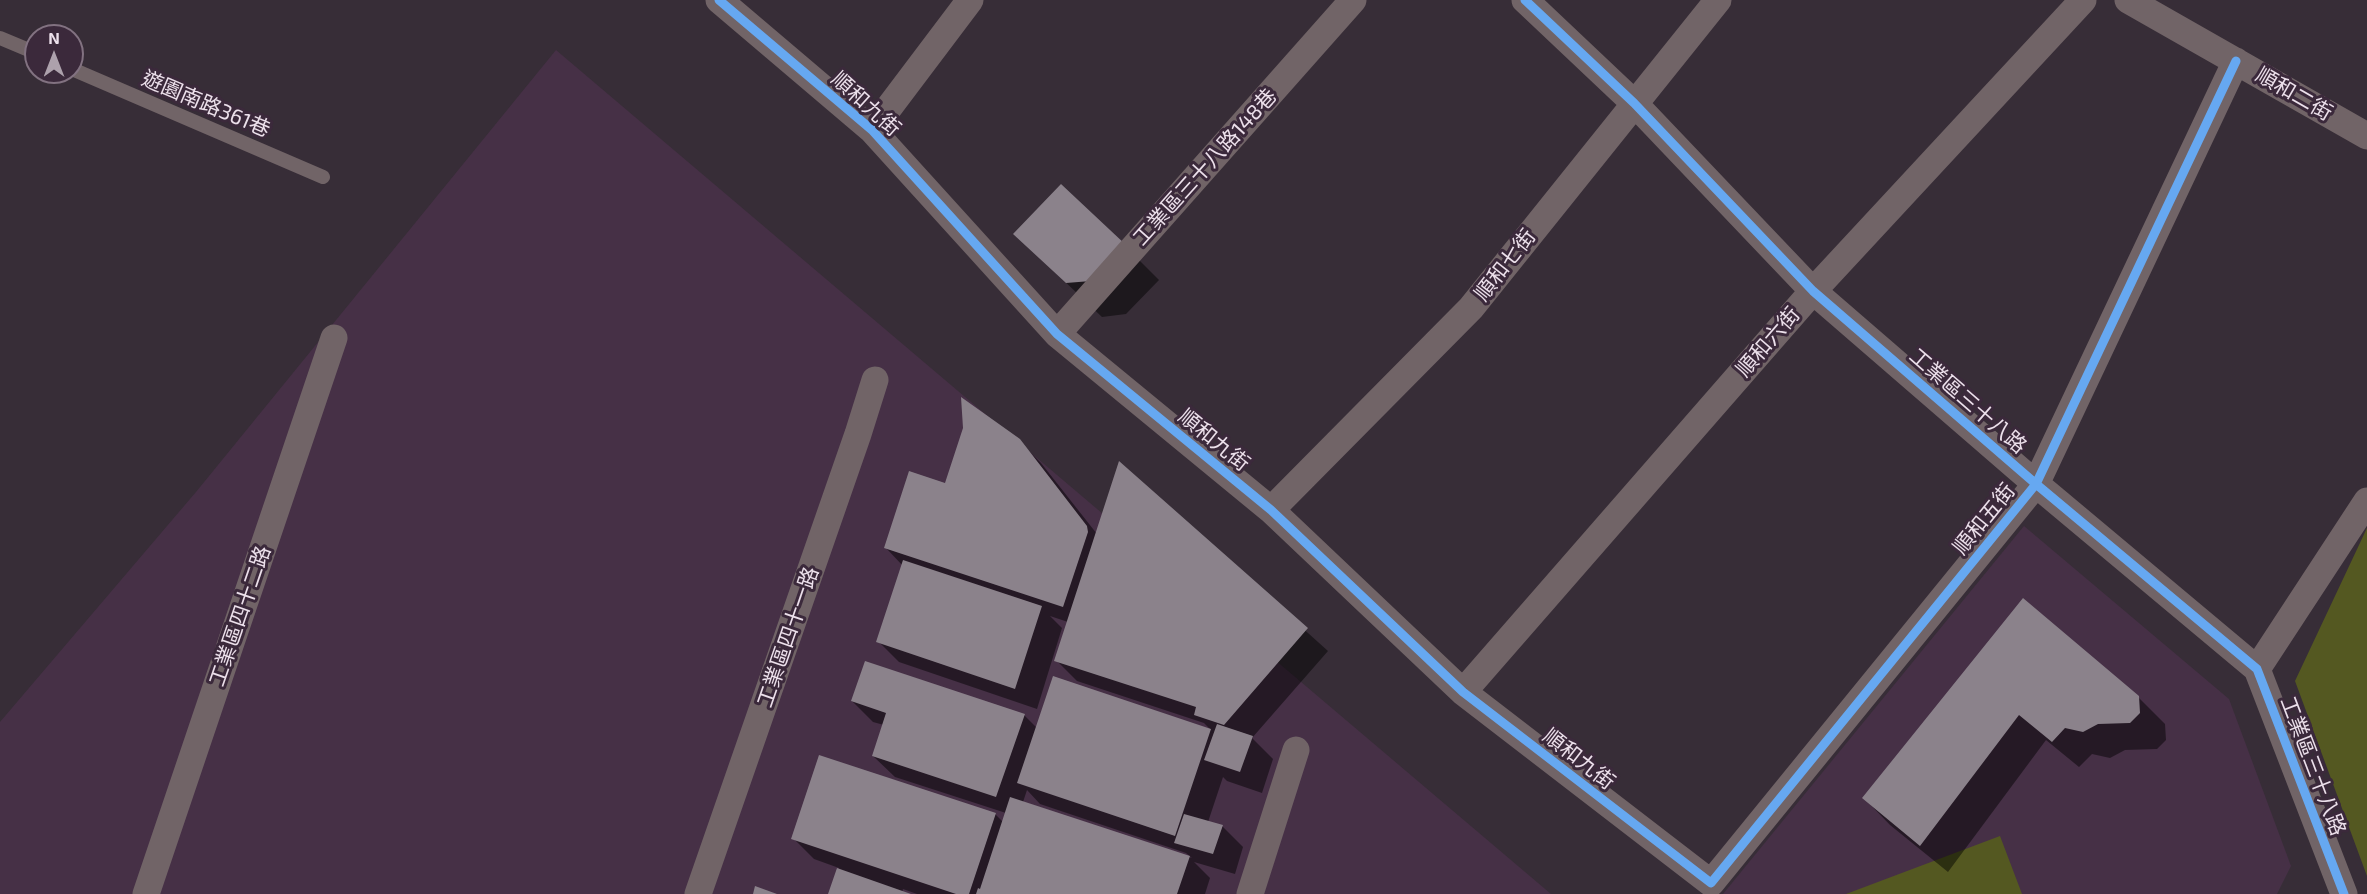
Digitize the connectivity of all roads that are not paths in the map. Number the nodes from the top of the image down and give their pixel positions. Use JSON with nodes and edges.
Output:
{"nodes":[{"id":1,"x":719,"y":0,"type":"edge"},
{"id":2,"x":970,"y":0,"type":"edge"},
{"id":3,"x":1353,"y":0,"type":"edge"},
{"id":4,"x":1525,"y":0,"type":"edge"},
{"id":5,"x":1718,"y":0,"type":"edge"},
{"id":6,"x":2083,"y":0,"type":"edge"},
{"id":7,"x":2128,"y":0,"type":"edge"},
{"id":8,"x":0,"y":38,"type":"edge"},
{"id":9,"x":24,"y":48,"type":"edge"},
{"id":10,"x":2236,"y":61,"type":"junction"},
{"id":11,"x":84,"y":74,"type":"edge"},
{"id":12,"x":1634,"y":103,"type":"junction"},
{"id":13,"x":872,"y":130,"type":"junction"},
{"id":14,"x":2367,"y":136,"type":"edge"},
{"id":15,"x":323,"y":177,"type":"dead end"},
{"id":16,"x":1813,"y":291,"type":"junction"},
{"id":17,"x":1057,"y":334,"type":"junction"},
{"id":18,"x":334,"y":338,"type":"dead end"},
{"id":19,"x":875,"y":380,"type":"dead end"},
{"id":20,"x":2036,"y":484,"type":"junction"},
{"id":21,"x":2367,"y":501,"type":"edge"},
{"id":22,"x":1271,"y":510,"type":"junction"},
{"id":23,"x":2257,"y":669,"type":"junction"},
{"id":24,"x":1463,"y":692,"type":"junction"},
{"id":25,"x":1296,"y":750,"type":"dead end"},
{"id":26,"x":1711,"y":883,"type":"joint"},
{"id":27,"x":146,"y":894,"type":"edge"},
{"id":28,"x":698,"y":894,"type":"edge"},
{"id":29,"x":1250,"y":894,"type":"edge"},
{"id":30,"x":2344,"y":894,"type":"edge"}],
"edges":[{"from":1,"to":13,"type":"street","name":"順和九街"},
{"from":2,"to":13,"type":"street"},
{"from":3,"to":17,"type":"street","name":"工業區三十八路148巷"},
{"from":4,"to":12,"type":"street","name":"工業區三十八路"},
{"from":5,"to":12,"type":"street","name":"順和七街"},
{"from":6,"to":16,"type":"street","name":"順和六街"},
{"from":7,"to":10,"type":"street","name":"順和二街"},
{"from":8,"to":9,"type":"lane"},
{"from":10,"to":14,"type":"street","name":"順和二街"},
{"from":10,"to":20,"type":"street","name":"順和五街"},
{"from":11,"to":15,"type":"lane","name":"遊園南路361巷"},
{"from":12,"to":16,"type":"street","name":"工業區三十八路"},
{"from":12,"to":22,"type":"street","name":"順和七街"},
{"from":13,"to":17,"type":"street","name":"順和九街"},
{"from":16,"to":20,"type":"street","name":"工業區三十八路"},
{"from":16,"to":24,"type":"street","name":"順和六街"},
{"from":17,"to":22,"type":"street","name":"順和九街"},
{"from":18,"to":27,"type":"street","name":"工業區四十二路"},
{"from":19,"to":28,"type":"street","name":"工業區四十一路"},
{"from":20,"to":23,"type":"street","name":"工業區三十八路"},
{"from":20,"to":26,"type":"street","name":"順和五街"},
{"from":21,"to":23,"type":"street"},
{"from":22,"to":24,"type":"street","name":"順和九街"},
{"from":23,"to":30,"type":"street","name":"工業區三十八路"},
{"from":24,"to":26,"type":"street","name":"順和九街"},
{"from":25,"to":29,"type":"street"}]}
